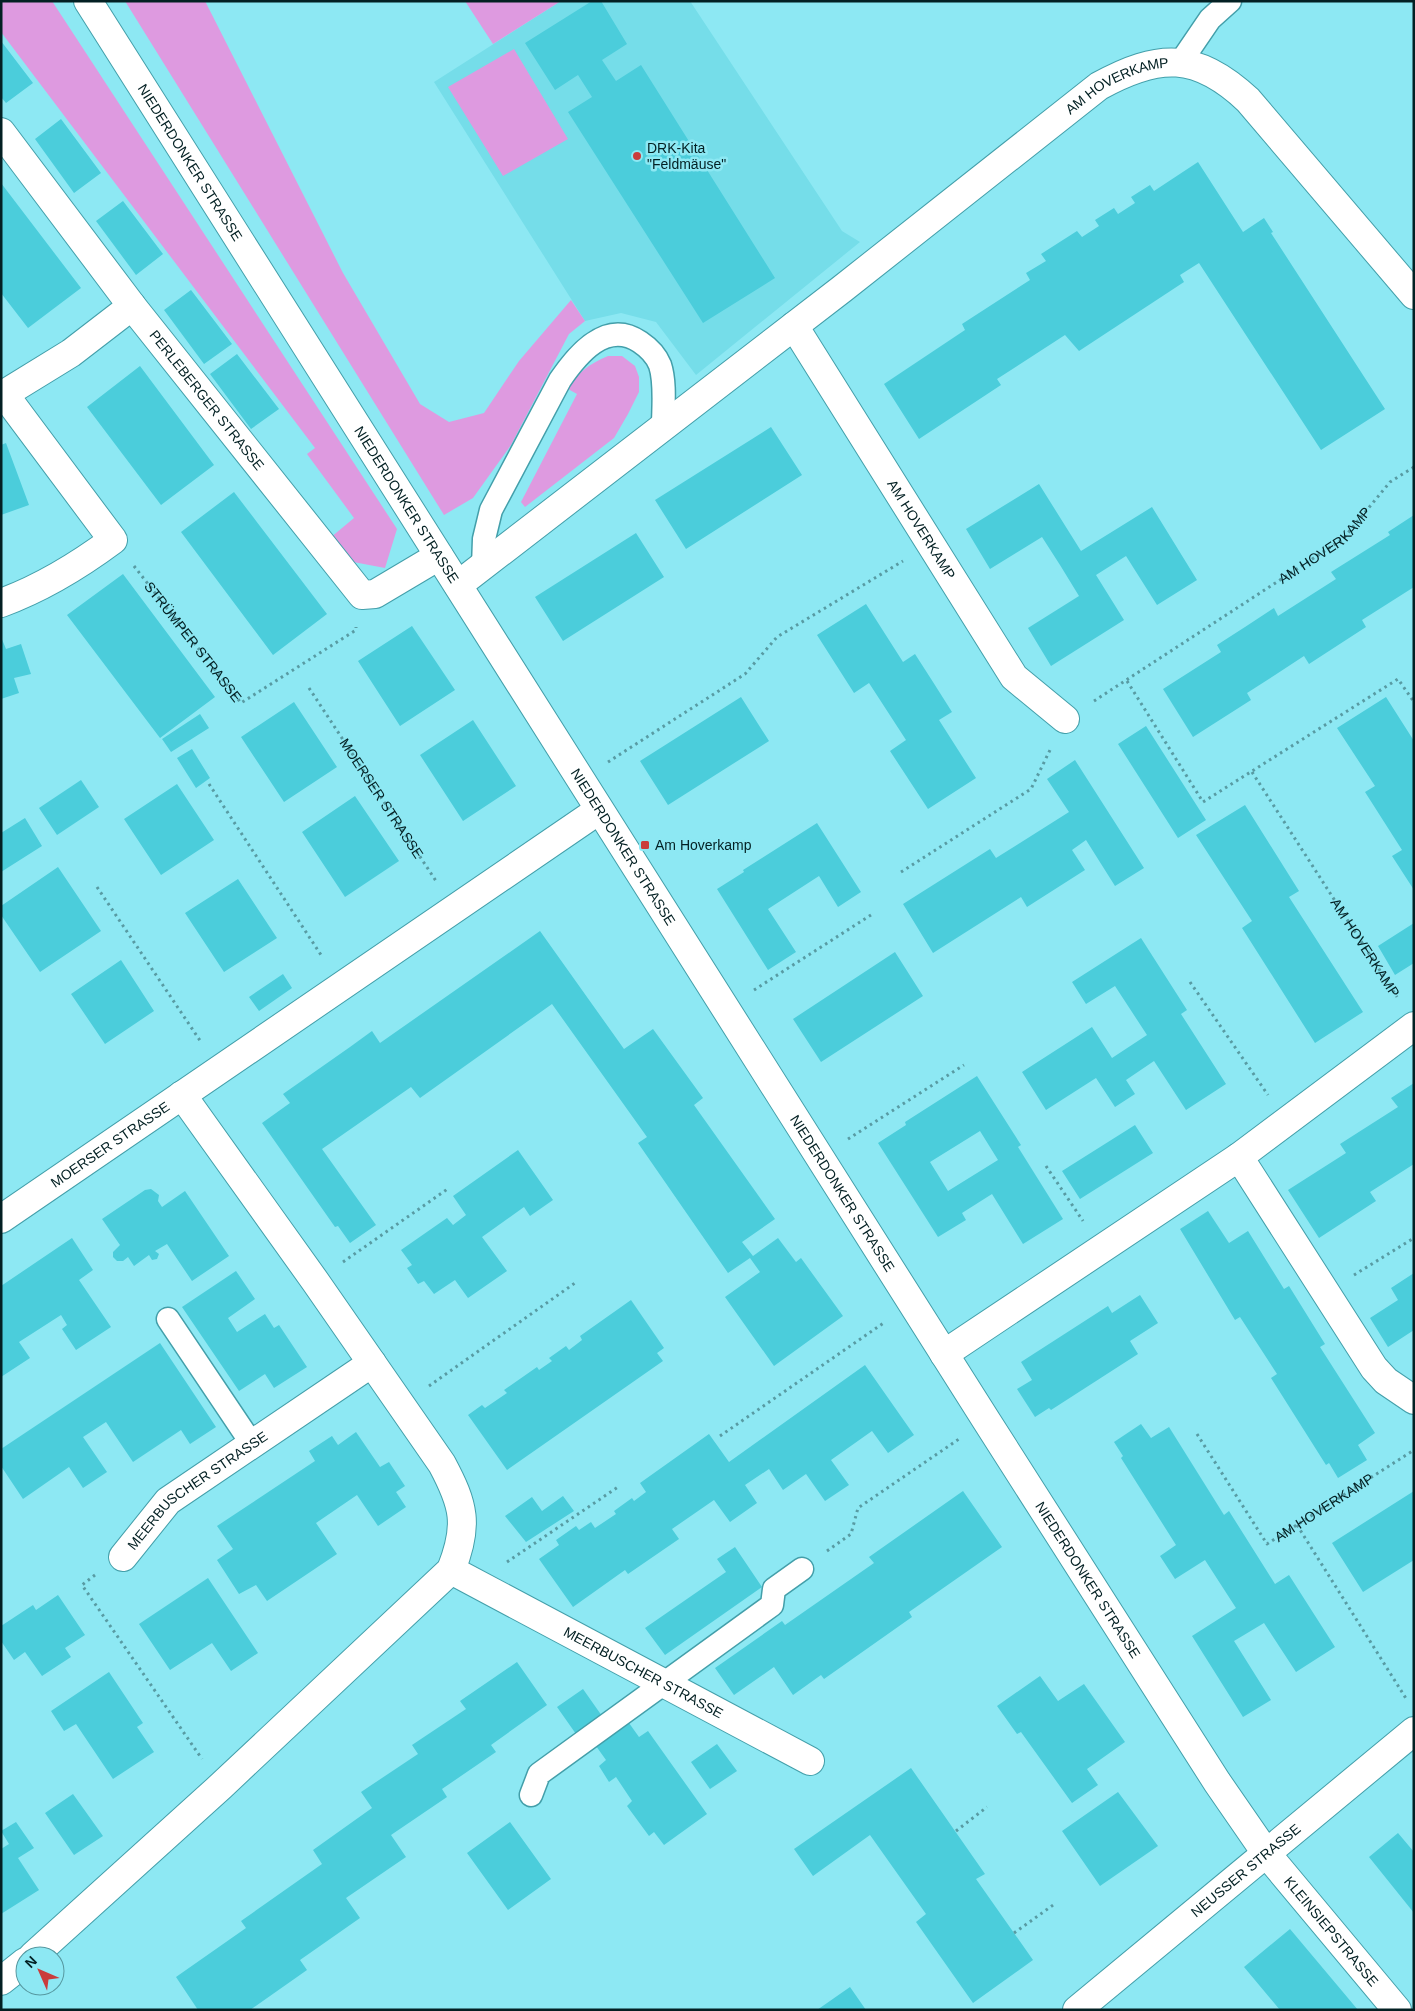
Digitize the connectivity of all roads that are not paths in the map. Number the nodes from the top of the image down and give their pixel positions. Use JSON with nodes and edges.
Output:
{"nodes":[{"id":1,"x":88,"y":1,"type":"edge"},
{"id":2,"x":1230,"y":1,"type":"edge"},
{"id":3,"x":1180,"y":63,"type":"junction"},
{"id":4,"x":1,"y":132,"type":"edge"},
{"id":5,"x":1414,"y":295,"type":"edge"},
{"id":6,"x":132,"y":306,"type":"junction"},
{"id":7,"x":794,"y":326,"type":"junction"},
{"id":8,"x":3,"y":395,"type":"edge"},
{"id":9,"x":663,"y":427,"type":"junction"},
{"id":10,"x":439,"y":556,"type":"junction"},
{"id":11,"x":484,"y":566,"type":"junction"},
{"id":12,"x":458,"y":585,"type":"junction"},
{"id":13,"x":1,"y":603,"type":"edge"},
{"id":14,"x":1065,"y":719,"type":"road end"},
{"id":15,"x":599,"y":810,"type":"junction"},
{"id":16,"x":1414,"y":1026,"type":"edge"},
{"id":17,"x":182,"y":1095,"type":"junction"},
{"id":18,"x":1239,"y":1157,"type":"junction"},
{"id":19,"x":1,"y":1219,"type":"edge"},
{"id":20,"x":168,"y":1319,"type":"dead end"},
{"id":21,"x":944,"y":1354,"type":"junction"},
{"id":22,"x":372,"y":1363,"type":"junction"},
{"id":23,"x":1414,"y":1400,"type":"edge"},
{"id":24,"x":252,"y":1444,"type":"junction"},
{"id":25,"x":124,"y":1557,"type":"road end"},
{"id":26,"x":802,"y":1569,"type":"road end"},
{"id":27,"x":451,"y":1570,"type":"junction"},
{"id":28,"x":665,"y":1682,"type":"junction"},
{"id":29,"x":1414,"y":1732,"type":"edge"},
{"id":30,"x":810,"y":1761,"type":"dead end"},
{"id":31,"x":531,"y":1795,"type":"dead end"},
{"id":32,"x":1266,"y":1853,"type":"junction"},
{"id":33,"x":44,"y":1946,"type":"edge"},
{"id":34,"x":15,"y":1970,"type":"edge"},
{"id":35,"x":1,"y":1981,"type":"edge"},
{"id":36,"x":1077,"y":2010,"type":"edge"},
{"id":37,"x":1397,"y":2010,"type":"edge"}],
"edges":[{"from":1,"to":10,"type":"street","name":"NIEDERDONKER STRASSE"},
{"from":2,"to":3,"type":"lane"},
{"from":3,"to":5,"type":"street","name":"AM HOVERKAMP"},
{"from":3,"to":7,"type":"street","name":"AM HOVERKAMP"},
{"from":4,"to":6,"type":"street","name":"PERLEBERGER STRASSE"},
{"from":6,"to":8,"type":"street"},
{"from":6,"to":10,"type":"street","name":"PERLEBERGER STRASSE"},
{"from":7,"to":9,"type":"street","name":"AM HOVERKAMP"},
{"from":7,"to":14,"type":"street","name":"AM HOVERKAMP"},
{"from":8,"to":13,"type":"street"},
{"from":9,"to":11,"type":"street","name":"AM HOVERKAMP"},
{"from":9,"to":11,"type":"lane"},
{"from":10,"to":12,"type":"street","name":"NIEDERDONKER STRASSE"},
{"from":11,"to":12,"type":"street","name":"AM HOVERKAMP"},
{"from":12,"to":15,"type":"street","name":"NIEDERDONKER STRASSE"},
{"from":15,"to":17,"type":"street","name":"MOERSER STRASSE"},
{"from":15,"to":21,"type":"street","name":"NIEDERDONKER STRASSE"},
{"from":16,"to":18,"type":"street"},
{"from":17,"to":19,"type":"street","name":"MOERSER STRASSE"},
{"from":17,"to":22,"type":"street"},
{"from":18,"to":21,"type":"street"},
{"from":18,"to":23,"type":"street"},
{"from":20,"to":24,"type":"lane"},
{"from":21,"to":32,"type":"street","name":"NIEDERDONKER STRASSE"},
{"from":22,"to":24,"type":"street","name":"MEERBUSCHER STRASSE"},
{"from":22,"to":27,"type":"street"},
{"from":24,"to":25,"type":"street","name":"MEERBUSCHER STRASSE"},
{"from":26,"to":28,"type":"lane"},
{"from":27,"to":28,"type":"street","name":"MEERBUSCHER STRASSE"},
{"from":27,"to":33,"type":"street"},
{"from":28,"to":30,"type":"street","name":"MEERBUSCHER STRASSE"},
{"from":28,"to":31,"type":"lane"},
{"from":29,"to":32,"type":"street","name":"NEUSSER STRASSE"},
{"from":32,"to":36,"type":"street","name":"NEUSSER STRASSE"},
{"from":32,"to":37,"type":"street","name":"KLEINSIEPSTRASSE"},
{"from":34,"to":35,"type":"street"}]}
